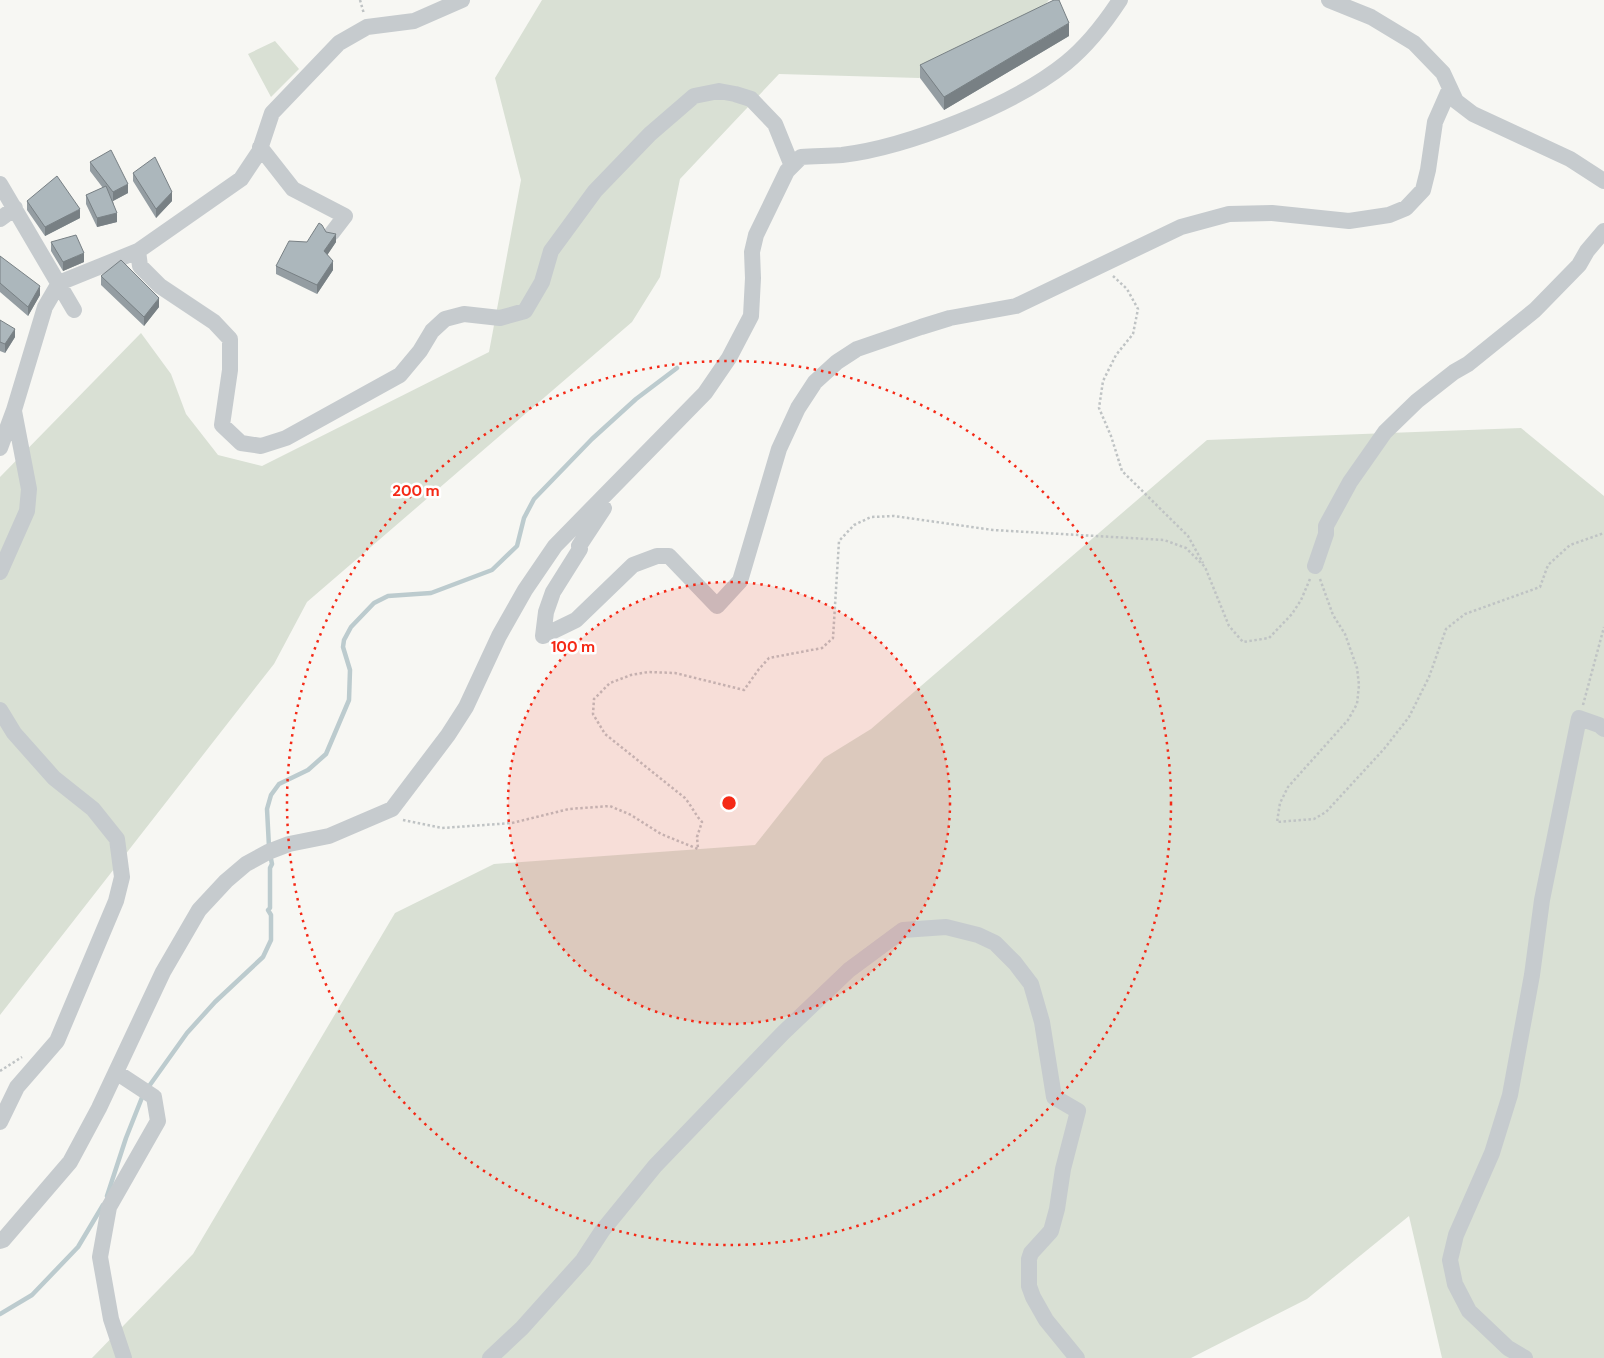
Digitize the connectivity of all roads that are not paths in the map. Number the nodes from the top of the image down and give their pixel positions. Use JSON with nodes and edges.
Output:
{"nodes":[{"id":1,"x":462,"y":0,"type":"edge"},
{"id":2,"x":1120,"y":0,"type":"edge"},
{"id":3,"x":1329,"y":0,"type":"edge"},
{"id":4,"x":1450,"y":88,"type":"junction"},
{"id":5,"x":260,"y":147,"type":"junction"},
{"id":6,"x":792,"y":166,"type":"junction"},
{"id":7,"x":1604,"y":181,"type":"edge"},
{"id":8,"x":0,"y":184,"type":"edge"},
{"id":9,"x":15,"y":208,"type":"junction"},
{"id":10,"x":0,"y":219,"type":"edge"},
{"id":11,"x":1604,"y":231,"type":"edge"},
{"id":12,"x":332,"y":234,"type":"edge"},
{"id":13,"x":138,"y":251,"type":"junction"},
{"id":14,"x":59,"y":283,"type":"junction"},
{"id":15,"x":74,"y":310,"type":"dead end"},
{"id":16,"x":14,"y":410,"type":"junction"},
{"id":17,"x":0,"y":448,"type":"edge"},
{"id":18,"x":624,"y":477,"type":"junction"},
{"id":19,"x":1315,"y":566,"type":"road end"},
{"id":20,"x":0,"y":572,"type":"edge"},
{"id":21,"x":0,"y":710,"type":"edge"},
{"id":22,"x":5,"y":728,"type":"edge"},
{"id":23,"x":1604,"y":729,"type":"edge"},
{"id":24,"x":116,"y":1072,"type":"junction"},
{"id":25,"x":0,"y":1122,"type":"edge"},
{"id":26,"x":0,"y":1241,"type":"edge"},
{"id":27,"x":124,"y":1358,"type":"edge"},
{"id":28,"x":490,"y":1358,"type":"edge"},
{"id":29,"x":1077,"y":1358,"type":"edge"},
{"id":30,"x":1525,"y":1358,"type":"edge"}],
"edges":[{"from":1,"to":5,"type":"street"},
{"from":2,"to":6,"type":"street"},
{"from":3,"to":4,"type":"street"},
{"from":4,"to":7,"type":"street"},
{"from":4,"to":18,"type":"street"},
{"from":5,"to":12,"type":"street"},
{"from":5,"to":13,"type":"street"},
{"from":6,"to":13,"type":"street"},
{"from":6,"to":18,"type":"street"},
{"from":8,"to":9,"type":"street"},
{"from":9,"to":10,"type":"street"},
{"from":9,"to":14,"type":"street"},
{"from":11,"to":19,"type":"street"},
{"from":13,"to":14,"type":"street"},
{"from":14,"to":15,"type":"street"},
{"from":14,"to":16,"type":"street"},
{"from":16,"to":17,"type":"street"},
{"from":16,"to":20,"type":"street"},
{"from":18,"to":24,"type":"street"},
{"from":21,"to":22,"type":"street"},
{"from":22,"to":25,"type":"street"},
{"from":23,"to":30,"type":"street"},
{"from":24,"to":26,"type":"street"},
{"from":24,"to":27,"type":"street"},
{"from":28,"to":29,"type":"street"}]}
